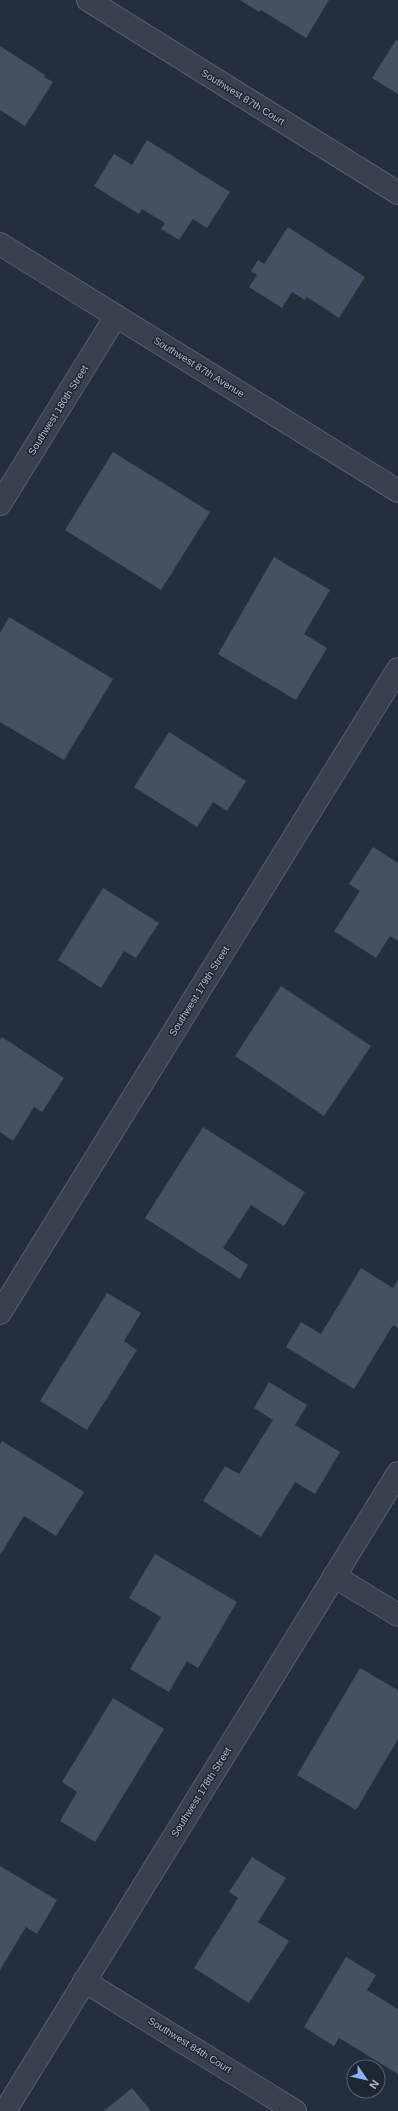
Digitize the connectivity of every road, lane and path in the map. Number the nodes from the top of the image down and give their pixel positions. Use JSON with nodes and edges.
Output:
{"nodes":[{"id":1,"x":88,"y":0,"type":"edge"},
{"id":2,"x":398,"y":193,"type":"edge"},
{"id":3,"x":0,"y":244,"type":"edge"},
{"id":4,"x":116,"y":316,"type":"junction"},
{"id":5,"x":398,"y":491,"type":"edge"},
{"id":6,"x":0,"y":504,"type":"edge"},
{"id":7,"x":398,"y":669,"type":"edge"},
{"id":8,"x":0,"y":1313,"type":"edge"},
{"id":9,"x":398,"y":1473,"type":"edge"},
{"id":10,"x":334,"y":1576,"type":"junction"},
{"id":11,"x":398,"y":1615,"type":"edge"},
{"id":12,"x":84,"y":1981,"type":"junction"},
{"id":13,"x":5,"y":2111,"type":"edge"},
{"id":14,"x":295,"y":2111,"type":"edge"}],
"edges":[{"from":1,"to":2,"type":"street","name":"Southwest 87th Court"},
{"from":3,"to":4,"type":"street","name":"Southwest 87th Avenue"},
{"from":4,"to":5,"type":"street","name":"Southwest 87th Avenue"},
{"from":4,"to":6,"type":"street","name":"Southwest 180th Street"},
{"from":7,"to":8,"type":"street","name":"Southwest 179th Street"},
{"from":9,"to":10,"type":"street","name":"Southwest 178th Street"},
{"from":10,"to":11,"type":"street"},
{"from":10,"to":12,"type":"street","name":"Southwest 178th Street"},
{"from":12,"to":13,"type":"street","name":"Southwest 178th Street"},
{"from":12,"to":14,"type":"street","name":"Southwest 84th Court"}]}
